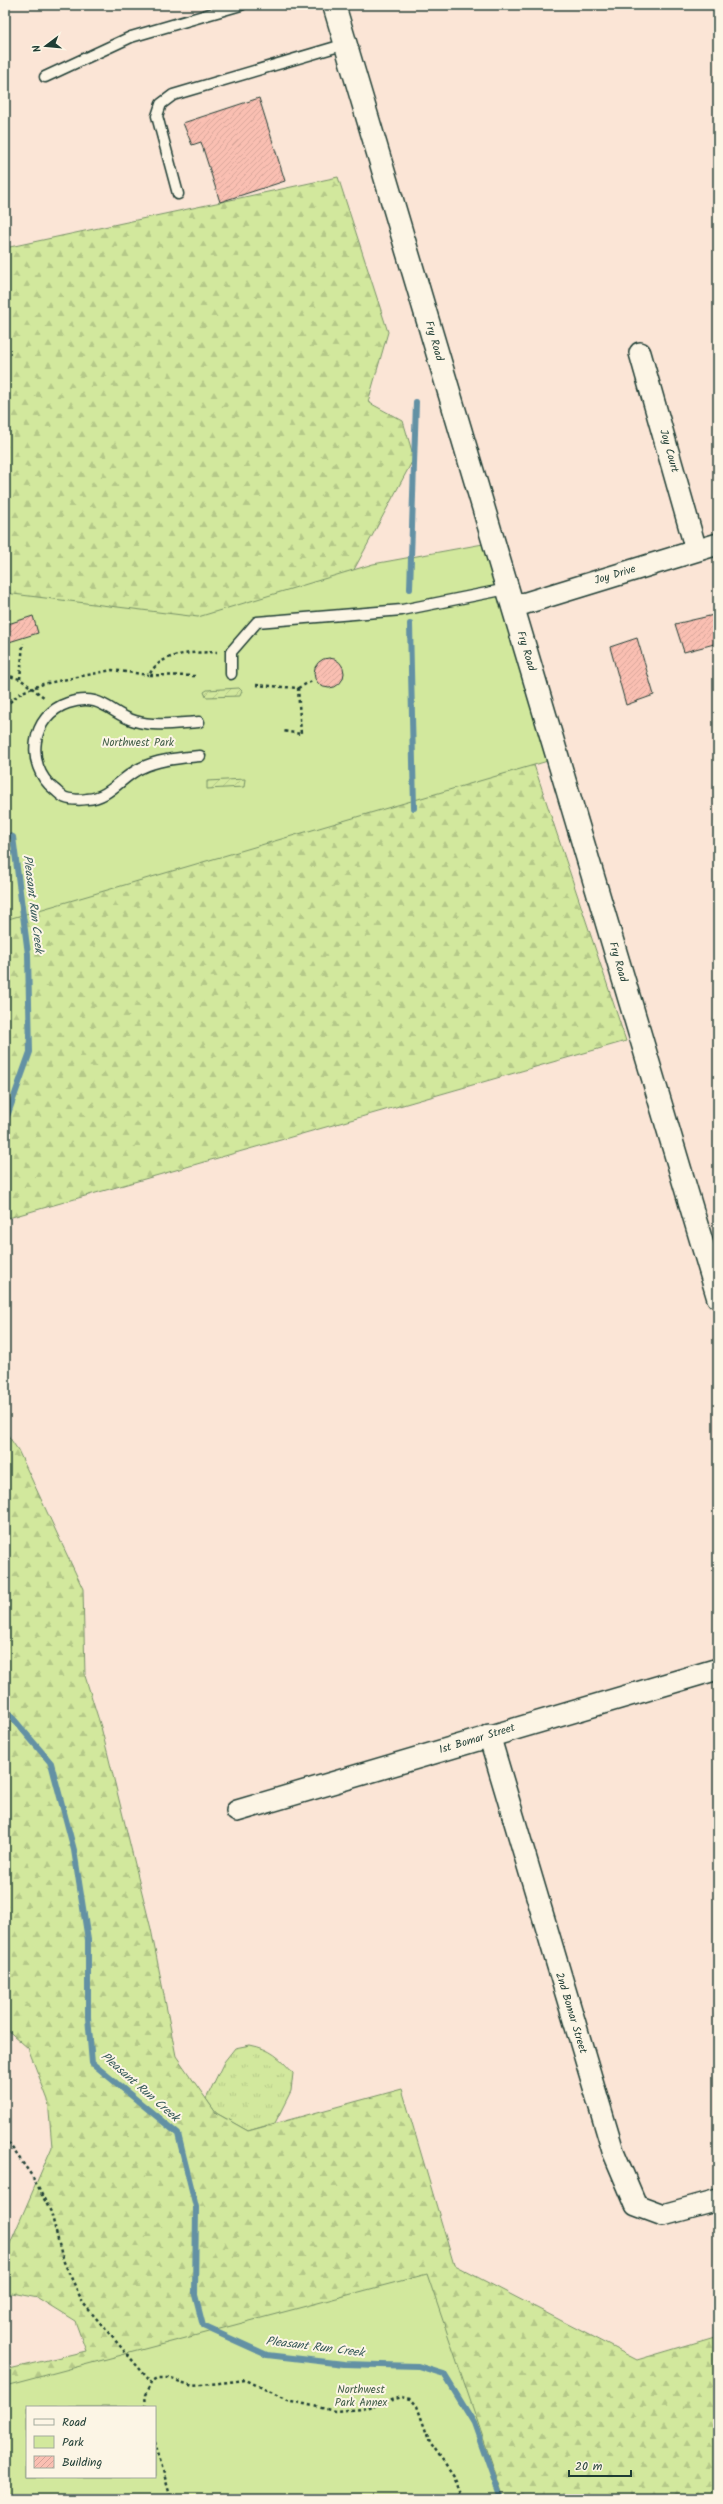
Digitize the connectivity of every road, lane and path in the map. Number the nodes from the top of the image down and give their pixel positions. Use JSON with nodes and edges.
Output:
{"nodes":[{"id":1,"x":241,"y":5,"type":"edge"},
{"id":2,"x":334,"y":5,"type":"edge"},
{"id":3,"x":346,"y":44,"type":"junction"},
{"id":4,"x":45,"y":77,"type":"dead end"},
{"id":5,"x":178,"y":194,"type":"dead end"},
{"id":6,"x":640,"y":353,"type":"dead end"},
{"id":7,"x":718,"y":544,"type":"edge"},
{"id":8,"x":696,"y":550,"type":"junction"},
{"id":9,"x":510,"y":598,"type":"junction"},
{"id":10,"x":24,"y":643,"type":"dead end"},
{"id":11,"x":231,"y":652,"type":"junction"},
{"id":12,"x":231,"y":674,"type":"dead end"},
{"id":13,"x":5,"y":675,"type":"edge"},
{"id":14,"x":149,"y":675,"type":"junction"},
{"id":15,"x":195,"y":676,"type":"dead end"},
{"id":16,"x":20,"y":679,"type":"junction"},
{"id":17,"x":312,"y":681,"type":"dead end"},
{"id":18,"x":256,"y":685,"type":"dead end"},
{"id":19,"x":33,"y":688,"type":"junction"},
{"id":20,"x":298,"y":688,"type":"junction"},
{"id":21,"x":5,"y":706,"type":"edge"},
{"id":22,"x":58,"y":708,"type":"junction"},
{"id":23,"x":199,"y":722,"type":"dead end"},
{"id":24,"x":282,"y":731,"type":"dead end"},
{"id":25,"x":200,"y":756,"type":"dead end"},
{"id":26,"x":718,"y":1297,"type":"edge"},
{"id":27,"x":718,"y":1669,"type":"edge"},
{"id":28,"x":489,"y":1735,"type":"junction"},
{"id":29,"x":237,"y":1811,"type":"dead end"},
{"id":30,"x":5,"y":2138,"type":"edge"},
{"id":31,"x":718,"y":2200,"type":"edge"},
{"id":32,"x":150,"y":2382,"type":"junction"},
{"id":33,"x":146,"y":2406,"type":"edge"},
{"id":34,"x":156,"y":2446,"type":"edge"},
{"id":35,"x":171,"y":2499,"type":"edge"},
{"id":36,"x":463,"y":2499,"type":"edge"}],
"edges":[{"from":1,"to":4,"type":"lane"},
{"from":2,"to":3,"type":"street","name":"Fry Road"},
{"from":3,"to":5,"type":"lane"},
{"from":3,"to":9,"type":"street","name":"Fry Road"},
{"from":6,"to":8,"type":"street","name":"Joy Court"},
{"from":7,"to":8,"type":"street","name":"Joy Drive"},
{"from":8,"to":9,"type":"street","name":"Joy Drive"},
{"from":9,"to":11,"type":"lane"},
{"from":9,"to":26,"type":"street","name":"Fry Road"},
{"from":10,"to":16,"type":"path"},
{"from":11,"to":12,"type":"lane"},
{"from":11,"to":14,"type":"path"},
{"from":13,"to":16,"type":"path"},
{"from":14,"to":15,"type":"path"},
{"from":14,"to":19,"type":"path"},
{"from":16,"to":19,"type":"path"},
{"from":17,"to":20,"type":"path"},
{"from":18,"to":20,"type":"path"},
{"from":19,"to":21,"type":"path"},
{"from":19,"to":22,"type":"path"},
{"from":20,"to":24,"type":"path"},
{"from":22,"to":23,"type":"lane"},
{"from":22,"to":25,"type":"lane"},
{"from":27,"to":28,"type":"street","name":"1st Bomar Street"},
{"from":28,"to":29,"type":"street","name":"1st Bomar Street"},
{"from":28,"to":31,"type":"street","name":"2nd Bomar Street"},
{"from":30,"to":32,"type":"path"},
{"from":32,"to":33,"type":"path"},
{"from":32,"to":36,"type":"path"},
{"from":34,"to":35,"type":"path"}]}
